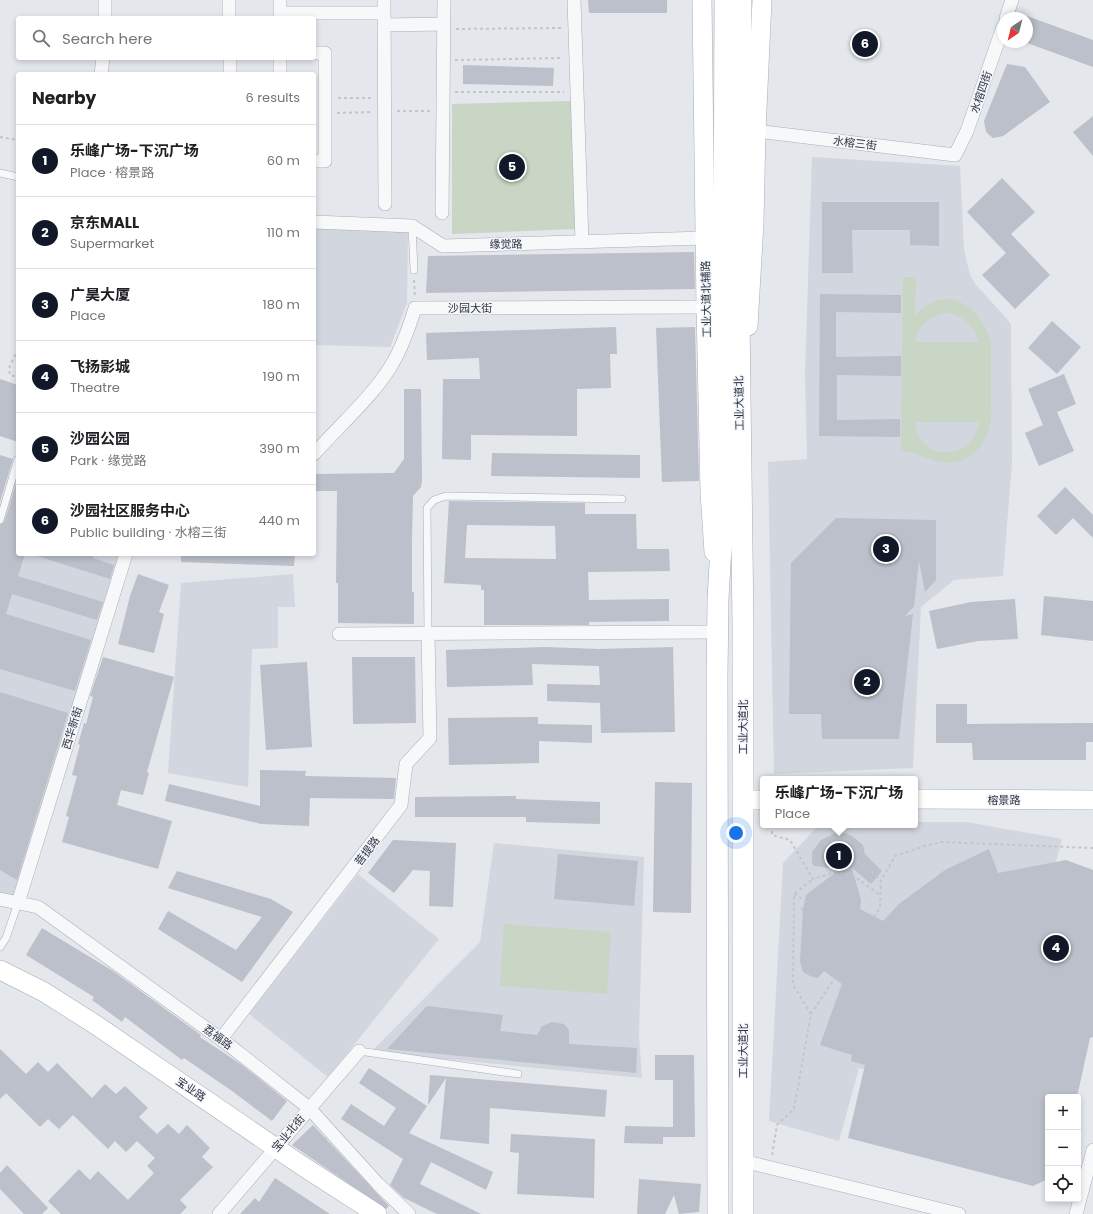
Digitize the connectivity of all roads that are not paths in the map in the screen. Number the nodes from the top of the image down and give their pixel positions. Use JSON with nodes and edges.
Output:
{"nodes":[{"id":1,"x":105,"y":0,"type":"edge"},
{"id":2,"x":229,"y":0,"type":"edge"},
{"id":3,"x":444,"y":0,"type":"edge"},
{"id":4,"x":574,"y":0,"type":"edge"},
{"id":5,"x":702,"y":0,"type":"edge"},
{"id":6,"x":725,"y":0,"type":"edge"},
{"id":7,"x":741,"y":0,"type":"edge"},
{"id":8,"x":762,"y":0,"type":"edge"},
{"id":9,"x":1012,"y":0,"type":"edge"},
{"id":10,"x":280,"y":10,"type":"edge"},
{"id":11,"x":1008,"y":12,"type":"edge"},
{"id":12,"x":384,"y":13,"type":"edge"},
{"id":13,"x":105,"y":16,"type":"edge"},
{"id":14,"x":230,"y":16,"type":"edge"},
{"id":15,"x":444,"y":26,"type":"junction"},
{"id":16,"x":997,"y":44,"type":"edge"},
{"id":17,"x":316,"y":53,"type":"edge"},
{"id":18,"x":103,"y":60,"type":"edge"},
{"id":19,"x":230,"y":60,"type":"edge"},
{"id":20,"x":280,"y":60,"type":"edge"},
{"id":21,"x":101,"y":72,"type":"edge"},
{"id":22,"x":230,"y":72,"type":"edge"},
{"id":23,"x":280,"y":72,"type":"edge"},
{"id":24,"x":756,"y":130,"type":"junction"},
{"id":25,"x":955,"y":155,"type":"joint"},
{"id":26,"x":316,"y":161,"type":"edge"},
{"id":27,"x":0,"y":173,"type":"edge"},
{"id":28,"x":16,"y":177,"type":"edge"},
{"id":29,"x":385,"y":204,"type":"dead end"},
{"id":30,"x":442,"y":213,"type":"dead end"},
{"id":31,"x":316,"y":222,"type":"edge"},
{"id":32,"x":412,"y":226,"type":"junction"},
{"id":33,"x":704,"y":238,"type":"junction"},
{"id":34,"x":582,"y":242,"type":"junction"},
{"id":35,"x":731,"y":246,"type":"junction"},
{"id":36,"x":414,"y":270,"type":"road end"},
{"id":37,"x":706,"y":307,"type":"junction"},
{"id":38,"x":739,"y":395,"type":"junction"},
{"id":39,"x":316,"y":452,"type":"edge"},
{"id":40,"x":16,"y":466,"type":"edge"},
{"id":41,"x":622,"y":500,"type":"dead end"},
{"id":42,"x":0,"y":520,"type":"edge"},
{"id":43,"x":125,"y":556,"type":"edge"},
{"id":44,"x":718,"y":599,"type":"junction"},
{"id":45,"x":717,"y":632,"type":"junction"},
{"id":46,"x":339,"y":634,"type":"dead end"},
{"id":47,"x":428,"y":634,"type":"junction"},
{"id":48,"x":753,"y":800,"type":"edge"},
{"id":49,"x":918,"y":800,"type":"edge"},
{"id":50,"x":1093,"y":800,"type":"edge"},
{"id":51,"x":0,"y":899,"type":"edge"},
{"id":52,"x":18,"y":903,"type":"junction"},
{"id":53,"x":0,"y":947,"type":"edge"},
{"id":54,"x":0,"y":970,"type":"edge"},
{"id":55,"x":0,"y":983,"type":"edge"},
{"id":56,"x":221,"y":1039,"type":"junction"},
{"id":57,"x":358,"y":1051,"type":"joint"},
{"id":58,"x":518,"y":1074,"type":"dead end"},
{"id":59,"x":309,"y":1108,"type":"junction"},
{"id":60,"x":1093,"y":1150,"type":"edge"},
{"id":61,"x":272,"y":1152,"type":"junction"},
{"id":62,"x":743,"y":1162,"type":"junction"},
{"id":63,"x":219,"y":1214,"type":"edge"},
{"id":64,"x":357,"y":1214,"type":"edge"},
{"id":65,"x":377,"y":1214,"type":"edge"},
{"id":66,"x":409,"y":1214,"type":"edge"},
{"id":67,"x":718,"y":1214,"type":"edge"},
{"id":68,"x":743,"y":1214,"type":"edge"},
{"id":69,"x":959,"y":1214,"type":"edge"},
{"id":70,"x":1076,"y":1214,"type":"edge"}],
"edges":[{"from":1,"to":13,"type":"street"},
{"from":2,"to":14,"type":"street"},
{"from":3,"to":15,"type":"street"},
{"from":4,"to":34,"type":"street"},
{"from":5,"to":33,"type":"main road","name":"工业大道北辅路"},
{"from":6,"to":35,"type":"main road"},
{"from":7,"to":35,"type":"main road"},
{"from":8,"to":24,"type":"main road"},
{"from":9,"to":11,"type":"street"},
{"from":10,"to":12,"type":"street"},
{"from":12,"to":15,"type":"street"},
{"from":12,"to":29,"type":"street"},
{"from":15,"to":30,"type":"street"},
{"from":16,"to":25,"type":"street","name":"水榕四街"},
{"from":17,"to":26,"type":"street"},
{"from":18,"to":21,"type":"street"},
{"from":19,"to":22,"type":"street"},
{"from":20,"to":23,"type":"street"},
{"from":24,"to":25,"type":"street","name":"水榕三街"},
{"from":24,"to":38,"type":"main road"},
{"from":27,"to":28,"type":"lane"},
{"from":31,"to":32,"type":"street"},
{"from":32,"to":34,"type":"street","name":"缘觉路"},
{"from":32,"to":36,"type":"lane"},
{"from":33,"to":34,"type":"street","name":"缘觉路"},
{"from":33,"to":37,"type":"main road","name":"工业大道北辅路"},
{"from":35,"to":38,"type":"main road","name":"工业大道北"},
{"from":35,"to":44,"type":"main road","name":"工业大道北"},
{"from":37,"to":39,"type":"street","name":"沙园大街"},
{"from":37,"to":44,"type":"main road","name":"工业大道北辅路"},
{"from":38,"to":48,"type":"main road","name":"工业大道北"},
{"from":40,"to":42,"type":"lane"},
{"from":41,"to":47,"type":"lane"},
{"from":43,"to":52,"type":"street","name":"西华新街"},
{"from":44,"to":45,"type":"main road","name":"工业大道北"},
{"from":45,"to":47,"type":"street"},
{"from":45,"to":67,"type":"main road","name":"工业大道北"},
{"from":46,"to":47,"type":"street"},
{"from":47,"to":56,"type":"street","name":"菩提路"},
{"from":48,"to":62,"type":"main road","name":"工业大道北"},
{"from":49,"to":50,"type":"main road","name":"榕景路"},
{"from":51,"to":52,"type":"street","name":"荔福路"},
{"from":52,"to":53,"type":"lane"},
{"from":52,"to":56,"type":"street","name":"荔福路"},
{"from":54,"to":61,"type":"main road","name":"宝业路"},
{"from":55,"to":61,"type":"main road","name":"宝业路"},
{"from":56,"to":59,"type":"street","name":"荔福路"},
{"from":57,"to":58,"type":"lane"},
{"from":57,"to":59,"type":"street","name":"宝业北街"},
{"from":59,"to":61,"type":"street","name":"宝业北街"},
{"from":59,"to":66,"type":"street","name":"荔福路"},
{"from":60,"to":70,"type":"street"},
{"from":61,"to":63,"type":"street","name":"宝业北街"},
{"from":61,"to":64,"type":"main road","name":"宝业路"},
{"from":61,"to":65,"type":"main road","name":"宝业路"},
{"from":62,"to":68,"type":"main road","name":"工业大道北"},
{"from":62,"to":69,"type":"street"}]}
